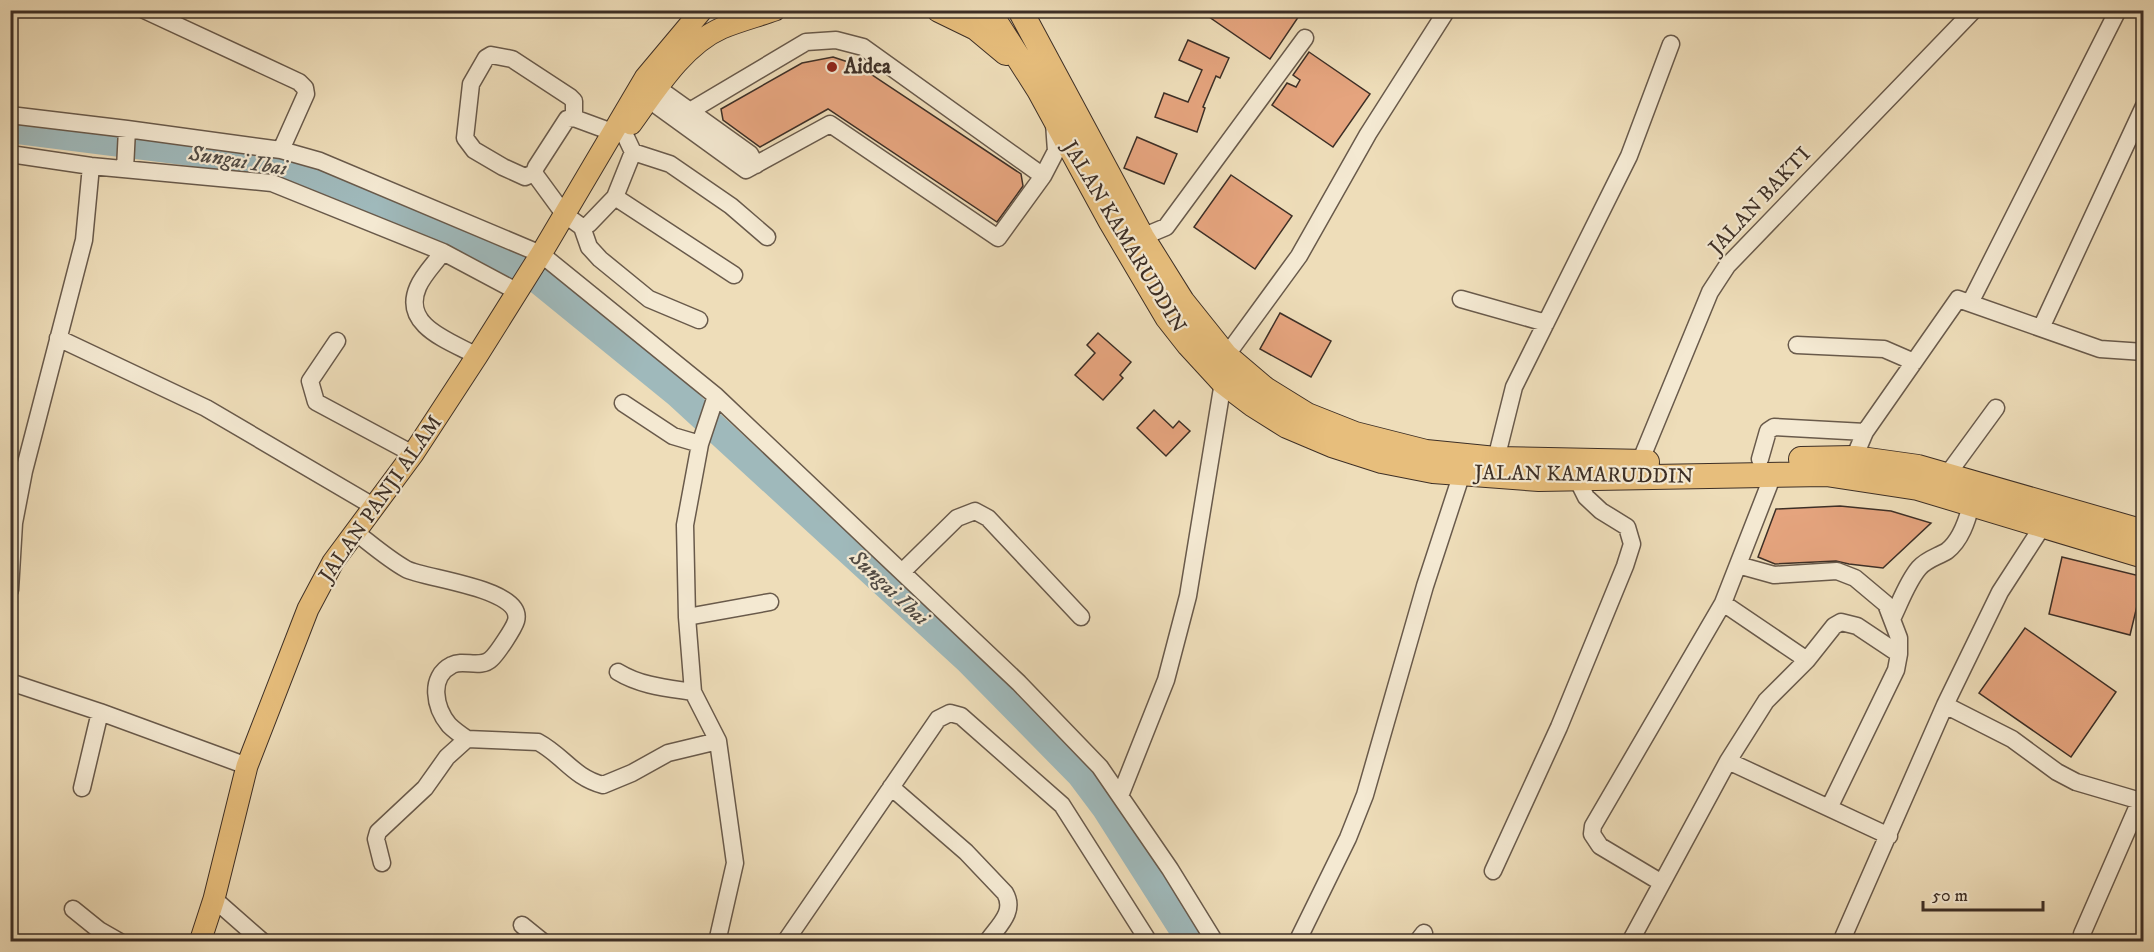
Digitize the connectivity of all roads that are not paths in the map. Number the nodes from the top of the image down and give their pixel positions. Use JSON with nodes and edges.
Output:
{"nodes":[{"id":1,"x":144,"y":10,"type":"edge"},
{"id":2,"x":775,"y":10,"type":"edge"},
{"id":3,"x":939,"y":10,"type":"edge"},
{"id":4,"x":988,"y":10,"type":"edge"},
{"id":5,"x":1020,"y":10,"type":"edge"},
{"id":6,"x":1447,"y":10,"type":"edge"},
{"id":7,"x":1974,"y":10,"type":"edge"},
{"id":8,"x":2118,"y":10,"type":"edge"},
{"id":9,"x":700,"y":11,"type":"edge"},
{"id":10,"x":721,"y":28,"type":"junction"},
{"id":11,"x":1305,"y":38,"type":"dead end"},
{"id":12,"x":1671,"y":44,"type":"dead end"},
{"id":13,"x":647,"y":89,"type":"junction"},
{"id":14,"x":1039,"y":90,"type":"junction"},
{"id":15,"x":2144,"y":106,"type":"edge"},
{"id":16,"x":690,"y":111,"type":"junction"},
{"id":17,"x":10,"y":116,"type":"edge"},
{"id":18,"x":1053,"y":116,"type":"junction"},
{"id":19,"x":574,"y":118,"type":"junction"},
{"id":20,"x":127,"y":132,"type":"junction"},
{"id":21,"x":623,"y":139,"type":"junction"},
{"id":22,"x":281,"y":150,"type":"junction"},
{"id":23,"x":10,"y":154,"type":"edge"},
{"id":24,"x":125,"y":163,"type":"junction"},
{"id":25,"x":91,"y":165,"type":"junction"},
{"id":26,"x":756,"y":165,"type":"junction"},
{"id":27,"x":534,"y":173,"type":"junction"},
{"id":28,"x":1043,"y":176,"type":"junction"},
{"id":29,"x":615,"y":197,"type":"junction"},
{"id":30,"x":564,"y":214,"type":"junction"},
{"id":31,"x":582,"y":227,"type":"junction"},
{"id":32,"x":766,"y":237,"type":"dead end"},
{"id":33,"x":1142,"y":237,"type":"junction"},
{"id":34,"x":443,"y":252,"type":"junction"},
{"id":35,"x":541,"y":254,"type":"junction"},
{"id":36,"x":734,"y":275,"type":"dead end"},
{"id":37,"x":519,"y":292,"type":"junction"},
{"id":38,"x":1461,"y":298,"type":"dead end"},
{"id":39,"x":1970,"y":303,"type":"junction"},
{"id":40,"x":699,"y":320,"type":"dead end"},
{"id":41,"x":1546,"y":323,"type":"junction"},
{"id":42,"x":2041,"y":328,"type":"junction"},
{"id":43,"x":58,"y":338,"type":"junction"},
{"id":44,"x":337,"y":341,"type":"dead end"},
{"id":45,"x":1797,"y":345,"type":"dead end"},
{"id":46,"x":2144,"y":352,"type":"edge"},
{"id":47,"x":477,"y":356,"type":"junction"},
{"id":48,"x":1226,"y":356,"type":"junction"},
{"id":49,"x":1914,"y":362,"type":"junction"},
{"id":50,"x":1223,"y":382,"type":"junction"},
{"id":51,"x":716,"y":396,"type":"junction"},
{"id":52,"x":623,"y":403,"type":"dead end"},
{"id":53,"x":1996,"y":408,"type":"dead end"},
{"id":54,"x":1865,"y":432,"type":"junction"},
{"id":55,"x":700,"y":443,"type":"junction"},
{"id":56,"x":413,"y":454,"type":"junction"},
{"id":57,"x":1854,"y":458,"type":"junction"},
{"id":58,"x":1496,"y":459,"type":"junction"},
{"id":59,"x":1640,"y":462,"type":"junction"},
{"id":60,"x":1766,"y":467,"type":"junction"},
{"id":61,"x":1462,"y":473,"type":"junction"},
{"id":62,"x":1947,"y":475,"type":"junction"},
{"id":63,"x":1577,"y":479,"type":"junction"},
{"id":64,"x":1971,"y":505,"type":"junction"},
{"id":65,"x":372,"y":506,"type":"junction"},
{"id":66,"x":2042,"y":527,"type":"junction"},
{"id":67,"x":354,"y":531,"type":"junction"},
{"id":68,"x":2144,"y":531,"type":"edge"},
{"id":69,"x":2144,"y":556,"type":"edge"},
{"id":70,"x":1738,"y":566,"type":"junction"},
{"id":71,"x":902,"y":572,"type":"junction"},
{"id":72,"x":10,"y":590,"type":"edge"},
{"id":73,"x":770,"y":602,"type":"dead end"},
{"id":74,"x":1723,"y":603,"type":"junction"},
{"id":75,"x":687,"y":617,"type":"junction"},
{"id":76,"x":1081,"y":617,"type":"dead end"},
{"id":77,"x":1892,"y":619,"type":"junction"},
{"id":78,"x":1899,"y":654,"type":"junction"},
{"id":79,"x":1807,"y":660,"type":"junction"},
{"id":80,"x":618,"y":672,"type":"dead end"},
{"id":81,"x":10,"y":682,"type":"edge"},
{"id":82,"x":693,"y":692,"type":"junction"},
{"id":83,"x":1946,"y":705,"type":"junction"},
{"id":84,"x":100,"y":712,"type":"junction"},
{"id":85,"x":467,"y":739,"type":"junction"},
{"id":86,"x":718,"y":741,"type":"junction"},
{"id":87,"x":1728,"y":761,"type":"junction"},
{"id":88,"x":247,"y":766,"type":"junction"},
{"id":89,"x":891,"y":787,"type":"junction"},
{"id":90,"x":81,"y":788,"type":"dead end"},
{"id":91,"x":1120,"y":796,"type":"junction"},
{"id":92,"x":2142,"y":801,"type":"edge"},
{"id":93,"x":1830,"y":808,"type":"junction"},
{"id":94,"x":1889,"y":836,"type":"junction"},
{"id":95,"x":382,"y":864,"type":"dead end"},
{"id":96,"x":1493,"y":871,"type":"dead end"},
{"id":97,"x":1662,"y":884,"type":"junction"},
{"id":98,"x":214,"y":899,"type":"junction"},
{"id":99,"x":73,"y":909,"type":"dead end"},
{"id":100,"x":522,"y":925,"type":"dead end"},
{"id":101,"x":2082,"y":934,"type":"dead end"},
{"id":102,"x":120,"y":942,"type":"edge"},
{"id":103,"x":200,"y":942,"type":"edge"},
{"id":104,"x":263,"y":942,"type":"edge"},
{"id":105,"x":543,"y":942,"type":"edge"},
{"id":106,"x":717,"y":942,"type":"edge"},
{"id":107,"x":784,"y":942,"type":"edge"},
{"id":108,"x":987,"y":942,"type":"edge"},
{"id":109,"x":1149,"y":942,"type":"edge"},
{"id":110,"x":1215,"y":942,"type":"edge"},
{"id":111,"x":1297,"y":942,"type":"edge"},
{"id":112,"x":1630,"y":942,"type":"edge"},
{"id":113,"x":1841,"y":942,"type":"edge"}],
"edges":[{"from":1,"to":22,"type":"street"},
{"from":2,"to":10,"type":"main road","name":"JALAN PANJI ALAM"},
{"from":3,"to":14,"type":"highway"},
{"from":4,"to":14,"type":"highway","name":"JALAN KAMARUDDIN"},
{"from":5,"to":33,"type":"highway","name":"JALAN KAMARUDDIN"},
{"from":6,"to":48,"type":"street"},
{"from":7,"to":59,"type":"street","name":"JALAN BAKTI"},
{"from":8,"to":39,"type":"street"},
{"from":9,"to":10,"type":"street"},
{"from":9,"to":13,"type":"main road","name":"JALAN PANJI ALAM"},
{"from":10,"to":13,"type":"main road","name":"JALAN PANJI ALAM"},
{"from":11,"to":33,"type":"street"},
{"from":12,"to":41,"type":"street"},
{"from":13,"to":16,"type":"street"},
{"from":13,"to":21,"type":"main road","name":"JALAN PANJI ALAM"},
{"from":13,"to":26,"type":"street"},
{"from":14,"to":18,"type":"highway","name":"JALAN KAMARUDDIN"},
{"from":15,"to":42,"type":"street"},
{"from":16,"to":26,"type":"street"},
{"from":16,"to":28,"type":"street"},
{"from":17,"to":20,"type":"street"},
{"from":18,"to":28,"type":"street"},
{"from":18,"to":50,"type":"highway","name":"JALAN KAMARUDDIN"},
{"from":19,"to":21,"type":"street"},
{"from":19,"to":27,"type":"street"},
{"from":19,"to":27,"type":"street"},
{"from":20,"to":22,"type":"street"},
{"from":20,"to":24,"type":"street"},
{"from":21,"to":29,"type":"street"},
{"from":21,"to":30,"type":"main road","name":"JALAN PANJI ALAM"},
{"from":21,"to":32,"type":"street"},
{"from":22,"to":35,"type":"street"},
{"from":23,"to":25,"type":"street"},
{"from":24,"to":25,"type":"street"},
{"from":24,"to":34,"type":"street"},
{"from":25,"to":43,"type":"street"},
{"from":26,"to":28,"type":"street"},
{"from":27,"to":30,"type":"street"},
{"from":29,"to":31,"type":"street"},
{"from":29,"to":36,"type":"street"},
{"from":30,"to":31,"type":"street"},
{"from":30,"to":35,"type":"main road","name":"JALAN PANJI ALAM"},
{"from":31,"to":40,"type":"street"},
{"from":33,"to":48,"type":"highway","name":"JALAN KAMARUDDIN"},
{"from":34,"to":37,"type":"street"},
{"from":34,"to":47,"type":"street"},
{"from":35,"to":37,"type":"main road","name":"JALAN PANJI ALAM"},
{"from":35,"to":51,"type":"street"},
{"from":37,"to":47,"type":"main road","name":"JALAN PANJI ALAM"},
{"from":38,"to":41,"type":"street"},
{"from":39,"to":42,"type":"street"},
{"from":39,"to":49,"type":"street"},
{"from":41,"to":58,"type":"street"},
{"from":42,"to":46,"type":"street"},
{"from":43,"to":65,"type":"street"},
{"from":43,"to":72,"type":"street"},
{"from":44,"to":56,"type":"street"},
{"from":45,"to":49,"type":"street"},
{"from":47,"to":56,"type":"main road","name":"JALAN PANJI ALAM"},
{"from":48,"to":58,"type":"highway","name":"JALAN KAMARUDDIN"},
{"from":49,"to":54,"type":"street"},
{"from":50,"to":61,"type":"highway","name":"JALAN KAMARUDDIN"},
{"from":50,"to":91,"type":"street"},
{"from":51,"to":55,"type":"street"},
{"from":51,"to":71,"type":"street"},
{"from":52,"to":55,"type":"street"},
{"from":53,"to":62,"type":"street"},
{"from":54,"to":57,"type":"street"},
{"from":54,"to":60,"type":"street"},
{"from":55,"to":75,"type":"street"},
{"from":56,"to":65,"type":"main road","name":"JALAN PANJI ALAM"},
{"from":57,"to":60,"type":"highway","name":"JALAN KAMARUDDIN"},
{"from":57,"to":62,"type":"highway","name":"JALAN KAMARUDDIN"},
{"from":58,"to":59,"type":"highway","name":"JALAN KAMARUDDIN"},
{"from":59,"to":60,"type":"highway","name":"JALAN KAMARUDDIN"},
{"from":60,"to":63,"type":"highway","name":"JALAN KAMARUDDIN"},
{"from":60,"to":64,"type":"highway","name":"JALAN KAMARUDDIN"},
{"from":60,"to":70,"type":"street"},
{"from":61,"to":63,"type":"highway","name":"JALAN KAMARUDDIN"},
{"from":61,"to":111,"type":"street"},
{"from":62,"to":68,"type":"highway","name":"JALAN KAMARUDDIN"},
{"from":63,"to":96,"type":"street"},
{"from":64,"to":66,"type":"highway","name":"JALAN KAMARUDDIN"},
{"from":64,"to":77,"type":"street"},
{"from":65,"to":67,"type":"main road","name":"JALAN PANJI ALAM"},
{"from":66,"to":69,"type":"highway","name":"JALAN KAMARUDDIN"},
{"from":66,"to":83,"type":"street"},
{"from":67,"to":85,"type":"street"},
{"from":67,"to":88,"type":"main road","name":"JALAN PANJI ALAM"},
{"from":70,"to":74,"type":"street"},
{"from":70,"to":77,"type":"street"},
{"from":71,"to":76,"type":"street"},
{"from":71,"to":91,"type":"street"},
{"from":73,"to":75,"type":"street"},
{"from":74,"to":79,"type":"street"},
{"from":74,"to":97,"type":"street"},
{"from":75,"to":82,"type":"street"},
{"from":77,"to":78,"type":"street"},
{"from":78,"to":79,"type":"street"},
{"from":78,"to":93,"type":"street"},
{"from":79,"to":87,"type":"street"},
{"from":80,"to":82,"type":"street"},
{"from":81,"to":84,"type":"street"},
{"from":82,"to":86,"type":"street"},
{"from":83,"to":92,"type":"street"},
{"from":83,"to":94,"type":"street"},
{"from":84,"to":88,"type":"street"},
{"from":84,"to":90,"type":"street"},
{"from":85,"to":86,"type":"street"},
{"from":85,"to":95,"type":"street"},
{"from":86,"to":106,"type":"street"},
{"from":87,"to":93,"type":"street"},
{"from":87,"to":97,"type":"street"},
{"from":88,"to":98,"type":"main road","name":"JALAN PANJI ALAM"},
{"from":89,"to":107,"type":"street"},
{"from":89,"to":108,"type":"street"},
{"from":89,"to":109,"type":"street"},
{"from":91,"to":110,"type":"street"},
{"from":92,"to":101,"type":"street"},
{"from":93,"to":94,"type":"street"},
{"from":94,"to":113,"type":"street"},
{"from":97,"to":112,"type":"street"},
{"from":98,"to":103,"type":"main road","name":"JALAN PANJI ALAM"},
{"from":98,"to":104,"type":"street"},
{"from":99,"to":102,"type":"street"},
{"from":100,"to":105,"type":"street"}]}
